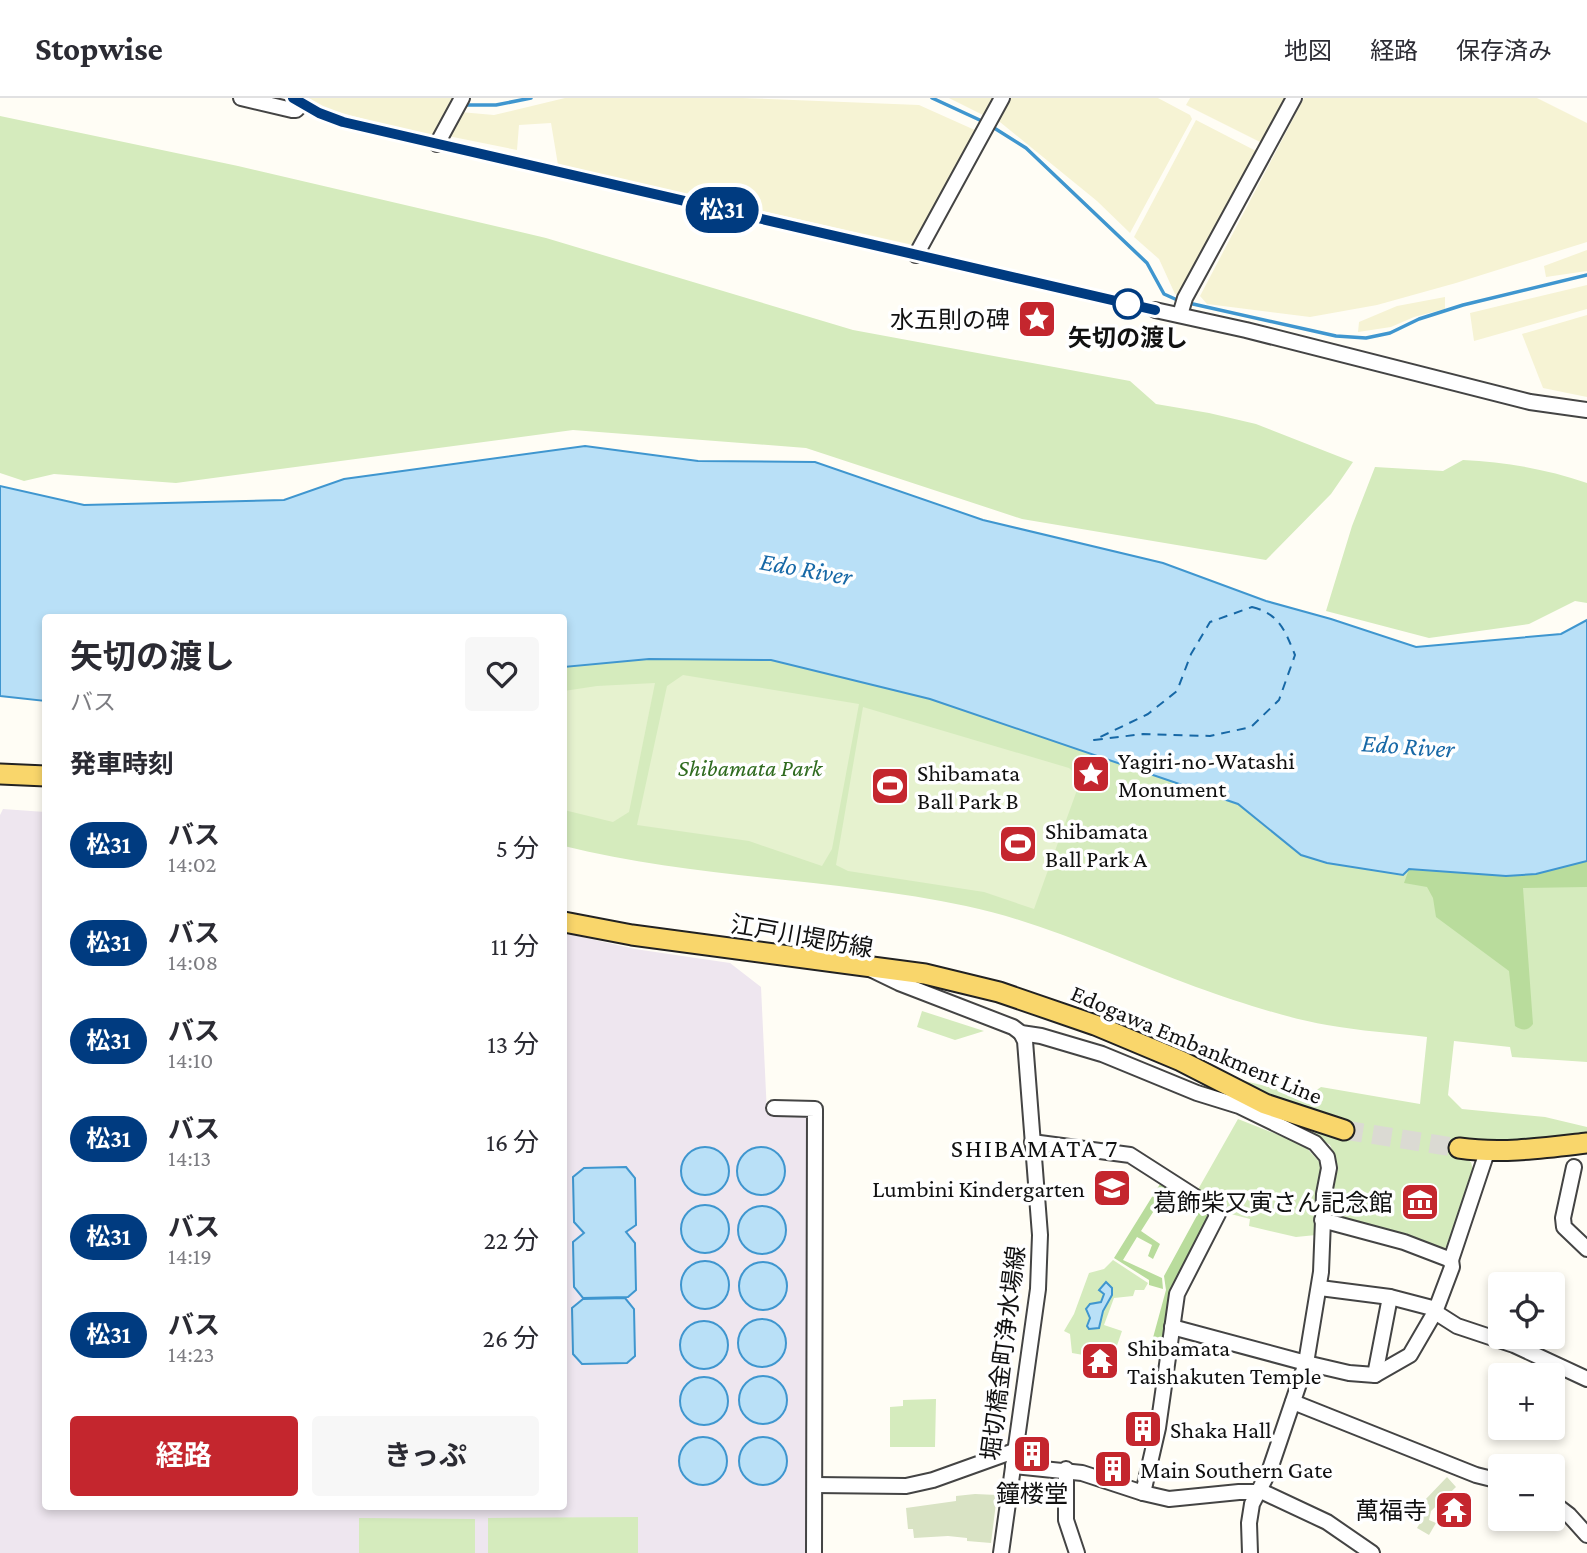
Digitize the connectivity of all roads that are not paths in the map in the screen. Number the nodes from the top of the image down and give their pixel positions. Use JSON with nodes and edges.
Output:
{"nodes":[{"id":1,"x":241,"y":98,"type":"edge"},
{"id":2,"x":462,"y":98,"type":"edge"},
{"id":3,"x":1002,"y":98,"type":"edge"},
{"id":4,"x":1294,"y":98,"type":"edge"},
{"id":5,"x":302,"y":104,"type":"dead end"},
{"id":6,"x":437,"y":144,"type":"dead end"},
{"id":7,"x":916,"y":255,"type":"dead end"},
{"id":8,"x":1155,"y":310,"type":"dead end"},
{"id":9,"x":1180,"y":315,"type":"junction"},
{"id":10,"x":1587,"y":411,"type":"edge"},
{"id":11,"x":0,"y":774,"type":"edge"},
{"id":12,"x":42,"y":776,"type":"edge"},
{"id":13,"x":567,"y":923,"type":"edge"},
{"id":14,"x":867,"y":967,"type":"junction"},
{"id":15,"x":1021,"y":1033,"type":"junction"},
{"id":16,"x":774,"y":1108,"type":"dead end"},
{"id":17,"x":1344,"y":1130,"type":"tunnel mouth"},
{"id":18,"x":1032,"y":1142,"type":"junction"},
{"id":19,"x":1587,"y":1143,"type":"edge"},
{"id":20,"x":1459,"y":1148,"type":"tunnel mouth"},
{"id":21,"x":1487,"y":1152,"type":"junction"},
{"id":22,"x":1574,"y":1167,"type":"dead end"},
{"id":23,"x":1322,"y":1220,"type":"junction"},
{"id":24,"x":1587,"y":1249,"type":"edge"},
{"id":25,"x":1451,"y":1260,"type":"junction"},
{"id":26,"x":1320,"y":1288,"type":"junction"},
{"id":27,"x":1390,"y":1297,"type":"junction"},
{"id":28,"x":1435,"y":1310,"type":"junction"},
{"id":29,"x":1172,"y":1327,"type":"junction"},
{"id":30,"x":1306,"y":1363,"type":"junction"},
{"id":31,"x":1375,"y":1375,"type":"junction"},
{"id":32,"x":1587,"y":1379,"type":"edge"},
{"id":33,"x":1293,"y":1402,"type":"junction"},
{"id":34,"x":1014,"y":1458,"type":"junction"},
{"id":35,"x":1066,"y":1469,"type":"junction"},
{"id":36,"x":1488,"y":1478,"type":"edge"},
{"id":37,"x":815,"y":1485,"type":"junction"},
{"id":38,"x":1257,"y":1492,"type":"junction"},
{"id":39,"x":1143,"y":1493,"type":"junction"},
{"id":40,"x":1565,"y":1512,"type":"edge"},
{"id":41,"x":1587,"y":1535,"type":"edge"},
{"id":42,"x":814,"y":1553,"type":"edge"},
{"id":43,"x":1000,"y":1553,"type":"edge"},
{"id":44,"x":1077,"y":1553,"type":"edge"},
{"id":45,"x":1250,"y":1553,"type":"edge"},
{"id":46,"x":1372,"y":1553,"type":"edge"}],
"edges":[{"from":1,"to":5,"type":"street"},
{"from":2,"to":6,"type":"street"},
{"from":3,"to":7,"type":"street"},
{"from":4,"to":9,"type":"street"},
{"from":8,"to":9,"type":"street"},
{"from":9,"to":10,"type":"street"},
{"from":11,"to":12,"type":"main road"},
{"from":13,"to":14,"type":"main road","name":"江戸川堤防線"},
{"from":14,"to":15,"type":"street","name":"江戸川堤防線"},
{"from":14,"to":17,"type":"main road","name":"Edogawa Embankment Line"},
{"from":15,"to":18,"type":"street","name":"堀切橋金町浄水場線"},
{"from":15,"to":23,"type":"street","name":"江戸川堤防線"},
{"from":16,"to":37,"type":"street"},
{"from":18,"to":29,"type":"street"},
{"from":18,"to":34,"type":"street","name":"堀切橋金町浄水場線"},
{"from":19,"to":21,"type":"main road"},
{"from":20,"to":21,"type":"main road"},
{"from":21,"to":25,"type":"street"},
{"from":22,"to":24,"type":"street"},
{"from":23,"to":25,"type":"street"},
{"from":23,"to":26,"type":"street","name":"江戸川堤防線"},
{"from":25,"to":28,"type":"street"},
{"from":26,"to":27,"type":"street"},
{"from":26,"to":30,"type":"street","name":"江戸川堤防線"},
{"from":27,"to":28,"type":"street"},
{"from":27,"to":31,"type":"street"},
{"from":28,"to":31,"type":"street"},
{"from":28,"to":32,"type":"street"},
{"from":29,"to":30,"type":"street"},
{"from":29,"to":39,"type":"street"},
{"from":30,"to":31,"type":"street"},
{"from":30,"to":33,"type":"street","name":"江戸川堤防線"},
{"from":33,"to":36,"type":"street"},
{"from":33,"to":38,"type":"street","name":"江戸川堤防線"},
{"from":34,"to":35,"type":"street"},
{"from":34,"to":37,"type":"street"},
{"from":34,"to":43,"type":"street","name":"堀切橋金町浄水場線"},
{"from":35,"to":39,"type":"street"},
{"from":35,"to":44,"type":"street"},
{"from":37,"to":42,"type":"street"},
{"from":38,"to":39,"type":"street"},
{"from":38,"to":45,"type":"street","name":"江戸川堤防線"},
{"from":38,"to":46,"type":"street"},
{"from":40,"to":41,"type":"street"}]}
